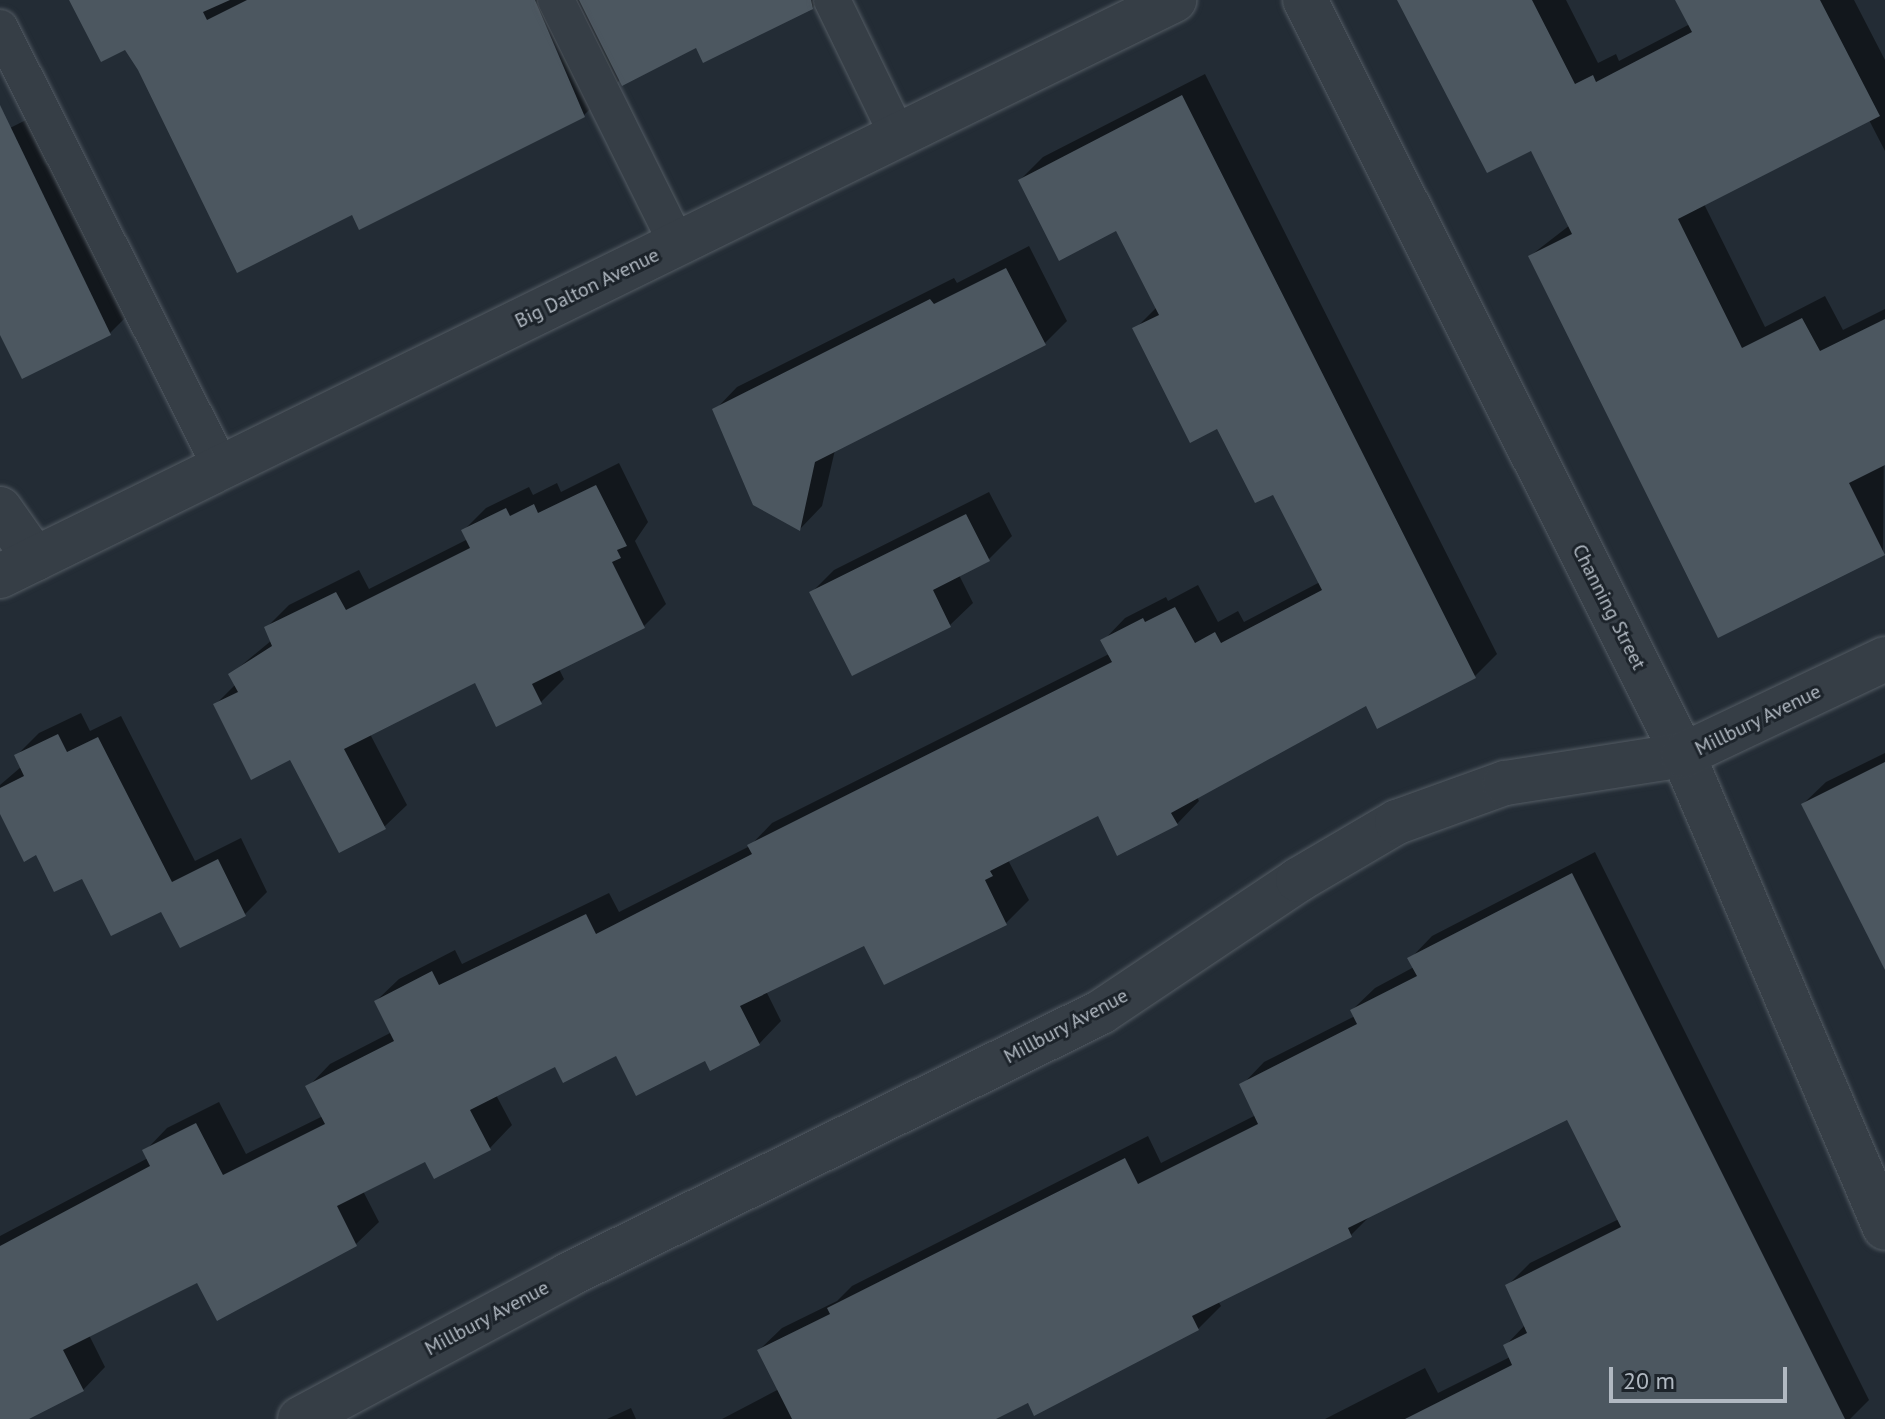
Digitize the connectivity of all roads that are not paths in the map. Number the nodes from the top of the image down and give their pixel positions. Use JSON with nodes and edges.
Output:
{"nodes":[{"id":1,"x":556,"y":0,"type":"edge"},
{"id":2,"x":832,"y":0,"type":"edge"},
{"id":3,"x":1174,"y":0,"type":"edge"},
{"id":4,"x":1305,"y":0,"type":"edge"},
{"id":5,"x":0,"y":28,"type":"edge"},
{"id":6,"x":898,"y":136,"type":"junction"},
{"id":7,"x":677,"y":244,"type":"junction"},
{"id":8,"x":221,"y":468,"type":"junction"},
{"id":9,"x":0,"y":509,"type":"edge"},
{"id":10,"x":18,"y":568,"type":"edge"},
{"id":11,"x":1885,"y":659,"type":"edge"},
{"id":12,"x":1683,"y":755,"type":"junction"},
{"id":13,"x":1885,"y":1228,"type":"edge"},
{"id":14,"x":300,"y":1419,"type":"edge"}],
"edges":[{"from":1,"to":7,"type":"lane"},
{"from":2,"to":6,"type":"lane"},
{"from":3,"to":6,"type":"street","name":"Big Dalton Avenue"},
{"from":4,"to":12,"type":"street","name":"Channing Street"},
{"from":5,"to":8,"type":"lane"},
{"from":6,"to":7,"type":"street","name":"Big Dalton Avenue"},
{"from":7,"to":8,"type":"street","name":"Big Dalton Avenue"},
{"from":8,"to":10,"type":"street","name":"Big Dalton Avenue"},
{"from":9,"to":10,"type":"street"},
{"from":11,"to":12,"type":"street","name":"Millbury Avenue"},
{"from":12,"to":13,"type":"street","name":"Channing Street"},
{"from":12,"to":14,"type":"street","name":"Millbury Avenue"}]}
